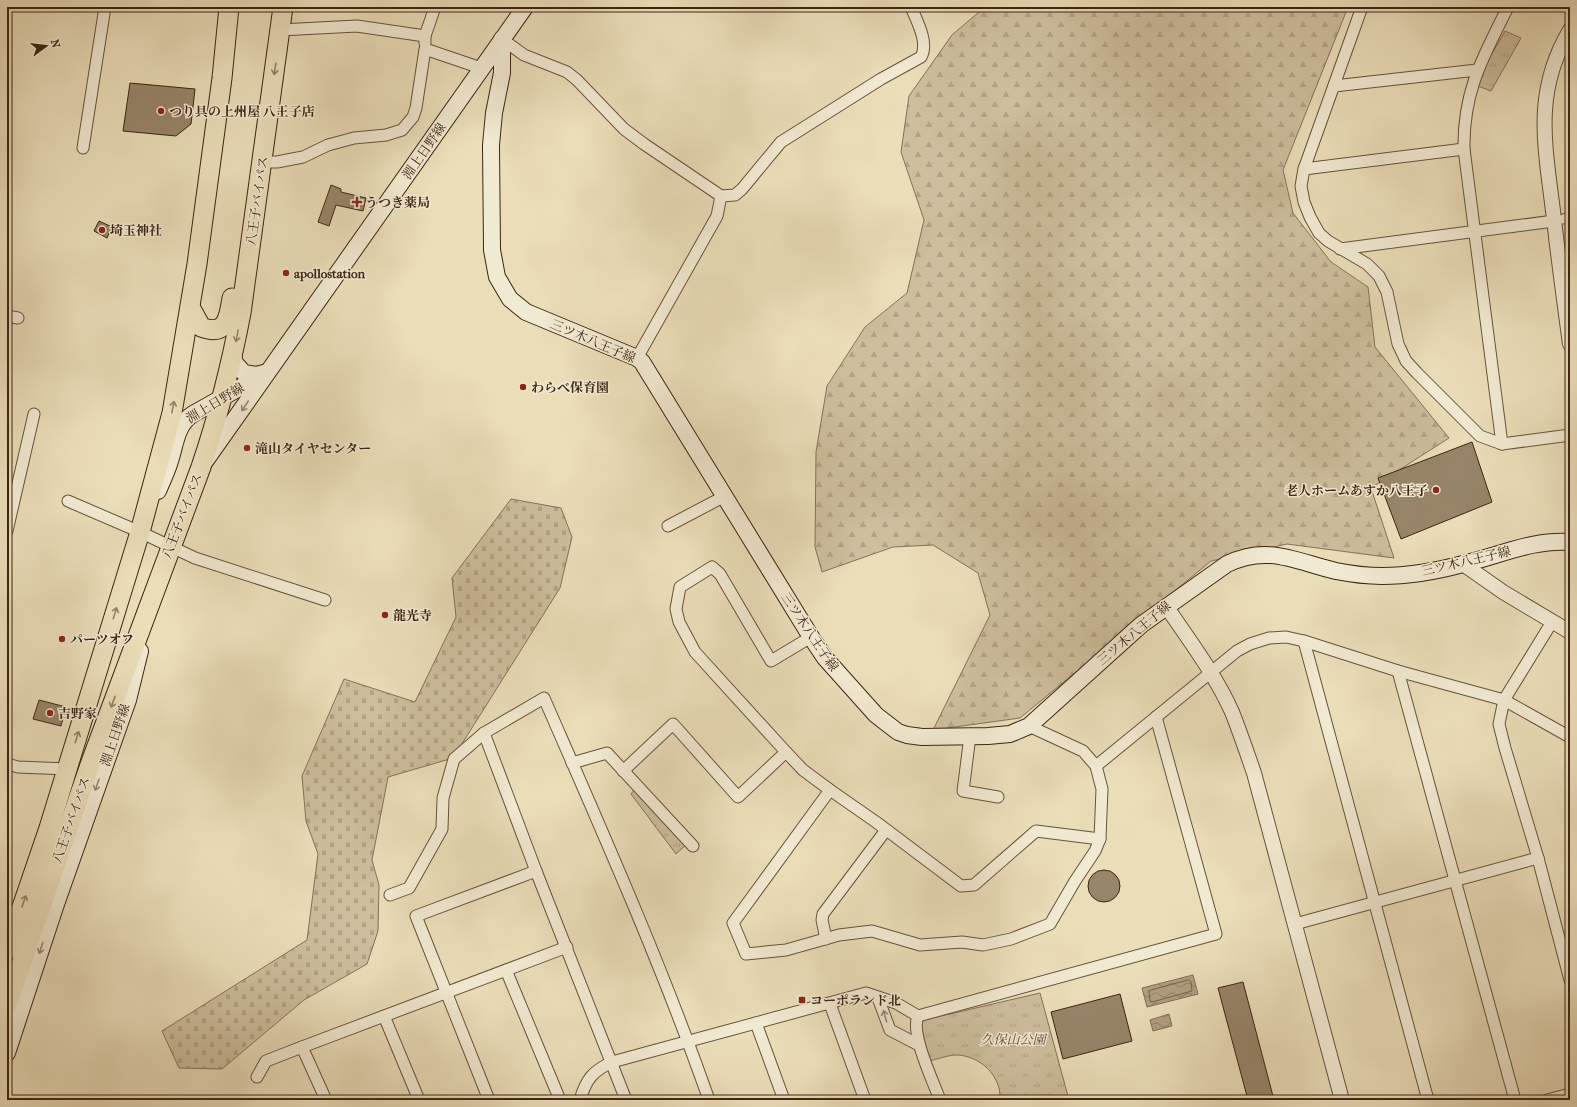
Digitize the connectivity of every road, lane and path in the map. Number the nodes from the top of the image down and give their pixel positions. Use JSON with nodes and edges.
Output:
{"nodes":[{"id":1,"x":105,"y":7,"type":"edge"},
{"id":2,"x":229,"y":7,"type":"edge"},
{"id":3,"x":283,"y":7,"type":"edge"},
{"id":4,"x":435,"y":7,"type":"edge"},
{"id":5,"x":525,"y":7,"type":"edge"},
{"id":6,"x":911,"y":7,"type":"edge"},
{"id":7,"x":1362,"y":7,"type":"edge"},
{"id":8,"x":1508,"y":7,"type":"edge"},
{"id":9,"x":280,"y":30,"type":"junction"},
{"id":10,"x":1570,"y":30,"type":"edge"},
{"id":11,"x":425,"y":36,"type":"junction"},
{"id":12,"x":502,"y":39,"type":"junction"},
{"id":13,"x":425,"y":49,"type":"junction"},
{"id":14,"x":481,"y":68,"type":"junction"},
{"id":15,"x":1477,"y":70,"type":"junction"},
{"id":16,"x":1334,"y":86,"type":"junction"},
{"id":17,"x":83,"y":148,"type":"dead end"},
{"id":18,"x":1464,"y":149,"type":"junction"},
{"id":19,"x":262,"y":162,"type":"junction"},
{"id":20,"x":1304,"y":169,"type":"junction"},
{"id":21,"x":721,"y":196,"type":"junction"},
{"id":22,"x":255,"y":214,"type":"junction"},
{"id":23,"x":1562,"y":219,"type":"edge"},
{"id":24,"x":1475,"y":231,"type":"junction"},
{"id":25,"x":1340,"y":248,"type":"junction"},
{"id":26,"x":190,"y":307,"type":"junction"},
{"id":27,"x":1570,"y":344,"type":"edge"},
{"id":28,"x":233,"y":356,"type":"junction"},
{"id":29,"x":637,"y":358,"type":"junction"},
{"id":30,"x":266,"y":373,"type":"junction"},
{"id":31,"x":222,"y":398,"type":"junction"},
{"id":32,"x":34,"y":414,"type":"dead end"},
{"id":33,"x":1570,"y":435,"type":"edge"},
{"id":34,"x":1502,"y":444,"type":"junction"},
{"id":35,"x":201,"y":467,"type":"junction"},
{"id":36,"x":725,"y":496,"type":"junction"},
{"id":37,"x":68,"y":501,"type":"dead end"},
{"id":38,"x":668,"y":526,"type":"dead end"},
{"id":39,"x":7,"y":531,"type":"edge"},
{"id":40,"x":140,"y":532,"type":"junction"},
{"id":41,"x":1570,"y":542,"type":"edge"},
{"id":42,"x":170,"y":547,"type":"junction"},
{"id":43,"x":1463,"y":564,"type":"junction"},
{"id":44,"x":160,"y":574,"type":"junction"},
{"id":45,"x":325,"y":600,"type":"dead end"},
{"id":46,"x":1166,"y":606,"type":"junction"},
{"id":47,"x":1552,"y":622,"type":"junction"},
{"id":48,"x":1570,"y":632,"type":"edge"},
{"id":49,"x":811,"y":637,"type":"junction"},
{"id":50,"x":1304,"y":641,"type":"junction"},
{"id":51,"x":1398,"y":671,"type":"junction"},
{"id":52,"x":1212,"y":674,"type":"junction"},
{"id":53,"x":1504,"y":700,"type":"junction"},
{"id":54,"x":1156,"y":717,"type":"junction"},
{"id":55,"x":1029,"y":726,"type":"junction"},
{"id":56,"x":484,"y":733,"type":"junction"},
{"id":57,"x":970,"y":736,"type":"junction"},
{"id":58,"x":1570,"y":737,"type":"edge"},
{"id":59,"x":786,"y":752,"type":"junction"},
{"id":60,"x":572,"y":762,"type":"junction"},
{"id":61,"x":7,"y":764,"type":"edge"},
{"id":62,"x":1096,"y":766,"type":"junction"},
{"id":63,"x":68,"y":769,"type":"junction"},
{"id":64,"x":623,"y":771,"type":"junction"},
{"id":65,"x":830,"y":790,"type":"junction"},
{"id":66,"x":998,"y":797,"type":"dead end"},
{"id":67,"x":886,"y":830,"type":"junction"},
{"id":68,"x":1100,"y":839,"type":"junction"},
{"id":69,"x":692,"y":846,"type":"dead end"},
{"id":70,"x":1538,"y":858,"type":"junction"},
{"id":71,"x":536,"y":871,"type":"junction"},
{"id":72,"x":1455,"y":881,"type":"junction"},
{"id":73,"x":390,"y":895,"type":"dead end"},
{"id":74,"x":1374,"y":903,"type":"junction"},
{"id":75,"x":1294,"y":924,"type":"junction"},
{"id":76,"x":826,"y":938,"type":"junction"},
{"id":77,"x":567,"y":947,"type":"junction"},
{"id":78,"x":7,"y":951,"type":"edge"},
{"id":79,"x":506,"y":970,"type":"junction"},
{"id":80,"x":1570,"y":980,"type":"edge"},
{"id":81,"x":446,"y":993,"type":"junction"},
{"id":82,"x":878,"y":998,"type":"junction"},
{"id":83,"x":830,"y":1004,"type":"junction"},
{"id":84,"x":7,"y":1005,"type":"edge"},
{"id":85,"x":384,"y":1016,"type":"junction"},
{"id":86,"x":918,"y":1016,"type":"junction"},
{"id":87,"x":756,"y":1024,"type":"junction"},
{"id":88,"x":689,"y":1041,"type":"junction"},
{"id":89,"x":919,"y":1045,"type":"junction"},
{"id":90,"x":302,"y":1048,"type":"junction"},
{"id":91,"x":7,"y":1053,"type":"edge"},
{"id":92,"x":612,"y":1062,"type":"junction"},
{"id":93,"x":257,"y":1077,"type":"dead end"},
{"id":94,"x":1570,"y":1094,"type":"edge"},
{"id":95,"x":326,"y":1100,"type":"edge"},
{"id":96,"x":419,"y":1100,"type":"edge"},
{"id":97,"x":489,"y":1100,"type":"edge"},
{"id":98,"x":560,"y":1100,"type":"edge"},
{"id":99,"x":580,"y":1100,"type":"edge"},
{"id":100,"x":626,"y":1100,"type":"edge"},
{"id":101,"x":709,"y":1100,"type":"edge"},
{"id":102,"x":784,"y":1100,"type":"edge"},
{"id":103,"x":865,"y":1100,"type":"edge"},
{"id":104,"x":940,"y":1100,"type":"edge"},
{"id":105,"x":1342,"y":1100,"type":"edge"},
{"id":106,"x":1428,"y":1100,"type":"edge"},
{"id":107,"x":1515,"y":1100,"type":"edge"},
{"id":108,"x":1547,"y":1100,"type":"edge"}],
"edges":[{"from":1,"to":17,"type":"street"},
{"from":2,"to":26,"type":"highway","name":"八王子バイパス"},
{"from":3,"to":9,"type":"highway","name":"八王子バイパス"},
{"from":4,"to":11,"type":"street"},
{"from":5,"to":12,"type":"main road","name":"淵上日野線"},
{"from":6,"to":21,"type":"street"},
{"from":7,"to":16,"type":"street"},
{"from":8,"to":15,"type":"street"},
{"from":9,"to":11,"type":"street"},
{"from":9,"to":19,"type":"highway","name":"八王子バイパス","one_way":true},
{"from":10,"to":23,"type":"street"},
{"from":11,"to":13,"type":"street"},
{"from":12,"to":14,"type":"main road","name":"淵上日野線"},
{"from":12,"to":21,"type":"street"},
{"from":12,"to":29,"type":"main road","name":"三ツ木八王子線"},
{"from":13,"to":14,"type":"street"},
{"from":13,"to":19,"type":"street"},
{"from":14,"to":30,"type":"main road","name":"淵上日野線"},
{"from":15,"to":16,"type":"street"},
{"from":15,"to":18,"type":"street"},
{"from":16,"to":20,"type":"street"},
{"from":18,"to":20,"type":"street"},
{"from":18,"to":24,"type":"street"},
{"from":19,"to":22,"type":"highway","name":"八王子バイパス"},
{"from":20,"to":25,"type":"street"},
{"from":21,"to":29,"type":"street"},
{"from":22,"to":26,"type":"highway"},
{"from":22,"to":28,"type":"highway","name":"八王子バイパス","one_way":true},
{"from":23,"to":24,"type":"street"},
{"from":23,"to":27,"type":"street"},
{"from":24,"to":25,"type":"street"},
{"from":24,"to":34,"type":"street"},
{"from":25,"to":34,"type":"street"},
{"from":40,"to":26,"type":"highway","name":"八王子バイパス","one_way":true},
{"from":28,"to":30,"type":"main road","name":"淵上日野線"},
{"from":28,"to":31,"type":"highway","name":"八王子バイパス"},
{"from":29,"to":36,"type":"main road","name":"三ツ木八王子線"},
{"from":30,"to":31,"type":"main road","name":"淵上日野線"},
{"from":30,"to":35,"type":"main road","name":"淵上日野線","one_way":true},
{"from":31,"to":35,"type":"highway","name":"八王子バイパス"},
{"from":31,"to":40,"type":"main road","name":"淵上日野線"},
{"from":32,"to":39,"type":"street"},
{"from":33,"to":34,"type":"street"},
{"from":35,"to":42,"type":"highway","name":"八王子バイパス"},
{"from":36,"to":38,"type":"street"},
{"from":36,"to":49,"type":"main road","name":"三ツ木八王子線"},
{"from":37,"to":40,"type":"street"},
{"from":40,"to":42,"type":"street"},
{"from":63,"to":40,"type":"highway","name":"八王子バイパス","one_way":true},
{"from":41,"to":43,"type":"main road","name":"三ツ木八王子線"},
{"from":42,"to":44,"type":"highway","name":"八王子バイパス"},
{"from":42,"to":45,"type":"street"},
{"from":43,"to":46,"type":"main road","name":"三ツ木八王子線"},
{"from":43,"to":47,"type":"street"},
{"from":44,"to":84,"type":"highway","name":"八王子バイパス","one_way":true},
{"from":44,"to":91,"type":"main road","name":"淵上日野線","one_way":true},
{"from":46,"to":52,"type":"street"},
{"from":46,"to":55,"type":"main road","name":"三ツ木八王子線"},
{"from":47,"to":48,"type":"street"},
{"from":47,"to":53,"type":"street"},
{"from":49,"to":57,"type":"main road","name":"三ツ木八王子線"},
{"from":49,"to":59,"type":"street"},
{"from":50,"to":51,"type":"street"},
{"from":50,"to":52,"type":"street"},
{"from":50,"to":74,"type":"street"},
{"from":51,"to":53,"type":"street"},
{"from":51,"to":72,"type":"street"},
{"from":52,"to":54,"type":"street"},
{"from":52,"to":75,"type":"street"},
{"from":53,"to":58,"type":"street"},
{"from":53,"to":70,"type":"street"},
{"from":54,"to":62,"type":"street"},
{"from":54,"to":86,"type":"street"},
{"from":55,"to":57,"type":"main road","name":"三ツ木八王子線"},
{"from":55,"to":62,"type":"street"},
{"from":56,"to":60,"type":"street"},
{"from":56,"to":71,"type":"street"},
{"from":56,"to":73,"type":"street"},
{"from":57,"to":66,"type":"street"},
{"from":59,"to":64,"type":"street"},
{"from":59,"to":65,"type":"street"},
{"from":60,"to":64,"type":"street"},
{"from":60,"to":88,"type":"street"},
{"from":61,"to":63,"type":"street"},
{"from":62,"to":68,"type":"street"},
{"from":78,"to":63,"type":"highway","name":"八王子バイパス","one_way":true},
{"from":64,"to":69,"type":"street"},
{"from":65,"to":67,"type":"street"},
{"from":65,"to":76,"type":"street"},
{"from":67,"to":68,"type":"street"},
{"from":67,"to":76,"type":"street"},
{"from":68,"to":76,"type":"street"},
{"from":70,"to":72,"type":"street"},
{"from":70,"to":80,"type":"street"},
{"from":71,"to":77,"type":"street"},
{"from":71,"to":81,"type":"street"},
{"from":72,"to":74,"type":"street"},
{"from":72,"to":107,"type":"street"},
{"from":74,"to":75,"type":"street"},
{"from":74,"to":106,"type":"street"},
{"from":75,"to":105,"type":"street"},
{"from":77,"to":79,"type":"street"},
{"from":77,"to":92,"type":"street"},
{"from":79,"to":81,"type":"street"},
{"from":79,"to":98,"type":"street"},
{"from":81,"to":85,"type":"street"},
{"from":81,"to":97,"type":"street"},
{"from":82,"to":83,"type":"street"},
{"from":82,"to":86,"type":"street"},
{"from":89,"to":82,"type":"street","one_way":true},
{"from":83,"to":87,"type":"street"},
{"from":83,"to":103,"type":"street"},
{"from":85,"to":90,"type":"street"},
{"from":85,"to":96,"type":"street"},
{"from":86,"to":89,"type":"street"},
{"from":87,"to":88,"type":"street"},
{"from":87,"to":102,"type":"street"},
{"from":88,"to":92,"type":"street"},
{"from":88,"to":101,"type":"street"},
{"from":89,"to":104,"type":"street"},
{"from":90,"to":93,"type":"street"},
{"from":90,"to":95,"type":"street"},
{"from":92,"to":99,"type":"street"},
{"from":92,"to":100,"type":"street"},
{"from":94,"to":108,"type":"street"}]}
